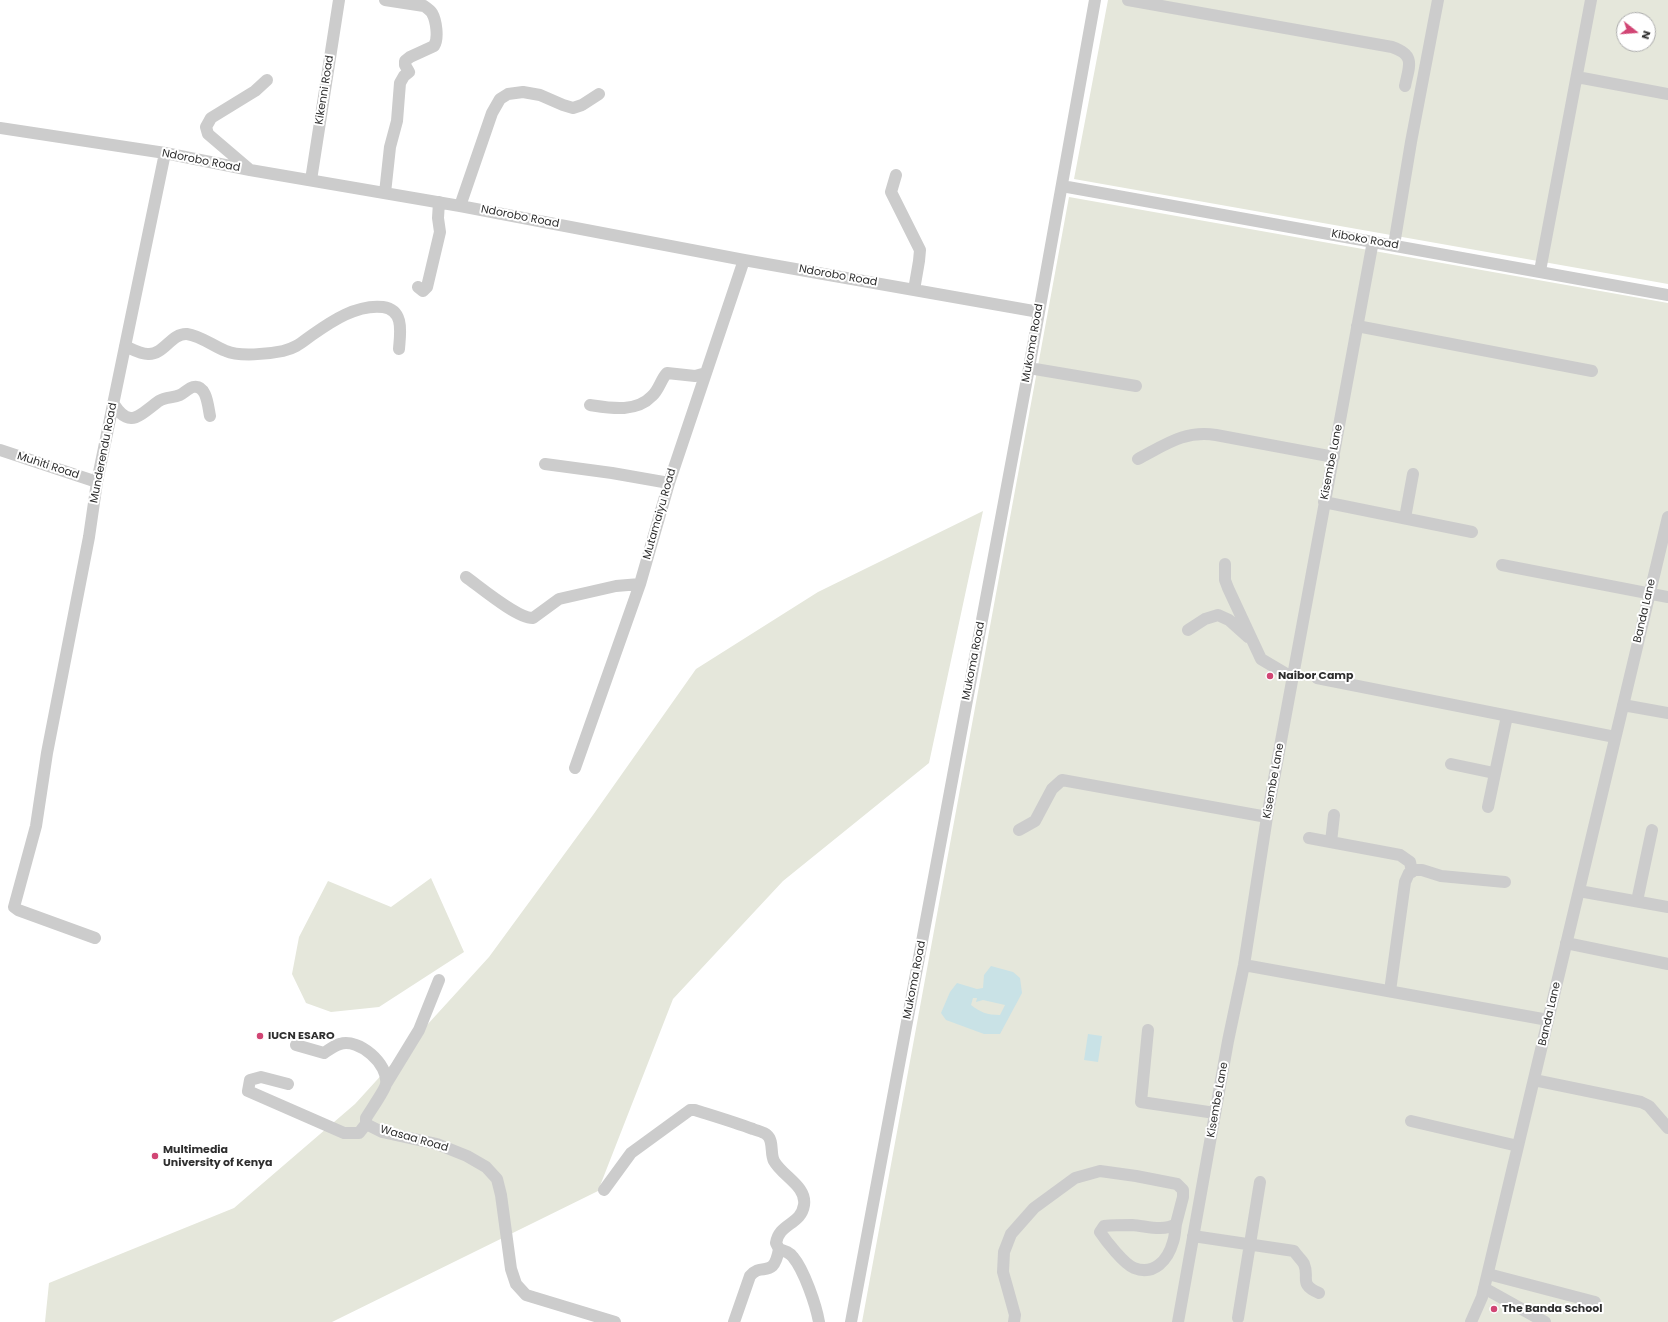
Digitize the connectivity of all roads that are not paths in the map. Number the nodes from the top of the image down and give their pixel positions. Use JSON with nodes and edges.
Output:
{"nodes":[{"id":1,"x":342,"y":0,"type":"edge"},
{"id":2,"x":385,"y":0,"type":"edge"},
{"id":3,"x":1095,"y":0,"type":"edge"},
{"id":4,"x":1128,"y":0,"type":"edge"},
{"id":5,"x":1438,"y":0,"type":"edge"},
{"id":6,"x":1592,"y":0,"type":"edge"},
{"id":7,"x":1577,"y":77,"type":"junction"},
{"id":8,"x":267,"y":80,"type":"dead end"},
{"id":9,"x":1405,"y":86,"type":"dead end"},
{"id":10,"x":599,"y":94,"type":"dead end"},
{"id":11,"x":1668,"y":94,"type":"edge"},
{"id":12,"x":0,"y":128,"type":"edge"},
{"id":13,"x":165,"y":153,"type":"junction"},
{"id":14,"x":250,"y":170,"type":"junction"},
{"id":15,"x":896,"y":176,"type":"dead end"},
{"id":16,"x":311,"y":180,"type":"junction"},
{"id":17,"x":1062,"y":186,"type":"junction"},
{"id":18,"x":385,"y":193,"type":"junction"},
{"id":19,"x":439,"y":202,"type":"junction"},
{"id":20,"x":460,"y":206,"type":"junction"},
{"id":21,"x":1373,"y":241,"type":"junction"},
{"id":22,"x":1394,"y":245,"type":"junction"},
{"id":23,"x":744,"y":260,"type":"junction"},
{"id":24,"x":1540,"y":271,"type":"junction"},
{"id":25,"x":418,"y":287,"type":"dead end"},
{"id":26,"x":914,"y":290,"type":"junction"},
{"id":27,"x":1668,"y":295,"type":"edge"},
{"id":28,"x":1039,"y":312,"type":"junction"},
{"id":29,"x":1357,"y":326,"type":"junction"},
{"id":30,"x":125,"y":346,"type":"junction"},
{"id":31,"x":398,"y":349,"type":"dead end"},
{"id":32,"x":1029,"y":368,"type":"junction"},
{"id":33,"x":1592,"y":371,"type":"dead end"},
{"id":34,"x":706,"y":373,"type":"junction"},
{"id":35,"x":1136,"y":386,"type":"dead end"},
{"id":36,"x":113,"y":403,"type":"junction"},
{"id":37,"x":590,"y":405,"type":"dead end"},
{"id":38,"x":210,"y":416,"type":"dead end"},
{"id":39,"x":0,"y":450,"type":"edge"},
{"id":40,"x":1334,"y":457,"type":"junction"},
{"id":41,"x":1138,"y":459,"type":"dead end"},
{"id":42,"x":545,"y":464,"type":"dead end"},
{"id":43,"x":1413,"y":474,"type":"dead end"},
{"id":44,"x":97,"y":482,"type":"junction"},
{"id":45,"x":669,"y":483,"type":"junction"},
{"id":46,"x":1324,"y":502,"type":"junction"},
{"id":47,"x":1405,"y":518,"type":"junction"},
{"id":48,"x":1667,"y":524,"type":"edge"},
{"id":49,"x":1472,"y":532,"type":"dead end"},
{"id":50,"x":1225,"y":564,"type":"dead end"},
{"id":51,"x":1502,"y":564,"type":"dead end"},
{"id":52,"x":466,"y":577,"type":"dead end"},
{"id":53,"x":640,"y":584,"type":"junction"},
{"id":54,"x":1649,"y":594,"type":"junction"},
{"id":55,"x":1668,"y":597,"type":"edge"},
{"id":56,"x":1188,"y":630,"type":"dead end"},
{"id":57,"x":1252,"y":640,"type":"junction"},
{"id":58,"x":1293,"y":678,"type":"junction"},
{"id":59,"x":1317,"y":678,"type":"dead end"},
{"id":60,"x":1623,"y":705,"type":"junction"},
{"id":61,"x":1668,"y":713,"type":"edge"},
{"id":62,"x":1507,"y":716,"type":"junction"},
{"id":63,"x":1615,"y":737,"type":"junction"},
{"id":64,"x":1451,"y":764,"type":"dead end"},
{"id":65,"x":575,"y":768,"type":"dead end"},
{"id":66,"x":1494,"y":773,"type":"junction"},
{"id":67,"x":1488,"y":807,"type":"dead end"},
{"id":68,"x":1334,"y":815,"type":"dead end"},
{"id":69,"x":1267,"y":817,"type":"junction"},
{"id":70,"x":1019,"y":830,"type":"dead end"},
{"id":71,"x":1652,"y":830,"type":"dead end"},
{"id":72,"x":1309,"y":838,"type":"dead end"},
{"id":73,"x":1331,"y":842,"type":"junction"},
{"id":74,"x":1412,"y":872,"type":"junction"},
{"id":75,"x":1505,"y":882,"type":"dead end"},
{"id":76,"x":1579,"y":891,"type":"junction"},
{"id":77,"x":1637,"y":901,"type":"junction"},
{"id":78,"x":1668,"y":907,"type":"edge"},
{"id":79,"x":95,"y":938,"type":"dead end"},
{"id":80,"x":1566,"y":943,"type":"junction"},
{"id":81,"x":1668,"y":964,"type":"edge"},
{"id":82,"x":1244,"y":965,"type":"junction"},
{"id":83,"x":440,"y":980,"type":"dead end"},
{"id":84,"x":1390,"y":991,"type":"junction"},
{"id":85,"x":1548,"y":1020,"type":"junction"},
{"id":86,"x":1148,"y":1030,"type":"dead end"},
{"id":87,"x":296,"y":1045,"type":"dead end"},
{"id":88,"x":1534,"y":1080,"type":"junction"},
{"id":89,"x":288,"y":1084,"type":"dead end"},
{"id":90,"x":386,"y":1084,"type":"junction"},
{"id":91,"x":1215,"y":1113,"type":"junction"},
{"id":92,"x":1411,"y":1121,"type":"dead end"},
{"id":93,"x":366,"y":1124,"type":"junction"},
{"id":94,"x":1668,"y":1128,"type":"edge"},
{"id":95,"x":1518,"y":1146,"type":"junction"},
{"id":96,"x":1260,"y":1182,"type":"dead end"},
{"id":97,"x":604,"y":1190,"type":"dead end"},
{"id":98,"x":1176,"y":1224,"type":"junction"},
{"id":99,"x":1193,"y":1236,"type":"junction"},
{"id":100,"x":1250,"y":1244,"type":"junction"},
{"id":101,"x":779,"y":1249,"type":"junction"},
{"id":102,"x":1488,"y":1274,"type":"junction"},
{"id":103,"x":1484,"y":1288,"type":"junction"},
{"id":104,"x":1319,"y":1293,"type":"dead end"},
{"id":105,"x":1595,"y":1302,"type":"dead end"},
{"id":106,"x":1238,"y":1318,"type":"dead end"},
{"id":107,"x":615,"y":1322,"type":"edge"},
{"id":108,"x":734,"y":1322,"type":"edge"},
{"id":109,"x":819,"y":1322,"type":"edge"},
{"id":110,"x":851,"y":1322,"type":"edge"},
{"id":111,"x":1014,"y":1322,"type":"edge"},
{"id":112,"x":1178,"y":1322,"type":"edge"},
{"id":113,"x":1471,"y":1322,"type":"edge"},
{"id":114,"x":1545,"y":1322,"type":"edge"}],
"edges":[{"from":1,"to":16,"type":"street","name":"Kikenni Road"},
{"from":2,"to":18,"type":"street"},
{"from":3,"to":17,"type":"street","name":"Mukoma Road"},
{"from":4,"to":9,"type":"street"},
{"from":5,"to":22,"type":"street"},
{"from":6,"to":7,"type":"street"},
{"from":7,"to":11,"type":"street"},
{"from":7,"to":24,"type":"street"},
{"from":8,"to":14,"type":"street"},
{"from":10,"to":20,"type":"street"},
{"from":12,"to":13,"type":"street","name":"Ndorobo Road"},
{"from":13,"to":14,"type":"street","name":"Ndorobo Road"},
{"from":13,"to":30,"type":"street","name":"Munderendu Road"},
{"from":14,"to":16,"type":"street","name":"Ndorobo Road"},
{"from":15,"to":26,"type":"street"},
{"from":16,"to":18,"type":"street","name":"Ndorobo Road"},
{"from":17,"to":21,"type":"street","name":"Kiboko Road"},
{"from":17,"to":28,"type":"street","name":"Mukoma Road"},
{"from":18,"to":19,"type":"street","name":"Ndorobo Road"},
{"from":19,"to":20,"type":"street","name":"Ndorobo Road"},
{"from":19,"to":25,"type":"street"},
{"from":20,"to":23,"type":"street","name":"Ndorobo Road"},
{"from":21,"to":22,"type":"street","name":"Kiboko Road"},
{"from":21,"to":29,"type":"street","name":"Kisembe Lane"},
{"from":22,"to":24,"type":"street","name":"Kiboko Road"},
{"from":23,"to":26,"type":"street","name":"Ndorobo Road"},
{"from":23,"to":34,"type":"street","name":"Mutamaiyu Road"},
{"from":24,"to":27,"type":"street","name":"Kiboko Road"},
{"from":26,"to":28,"type":"street","name":"Ndorobo Road"},
{"from":28,"to":32,"type":"street","name":"Mukoma Road"},
{"from":29,"to":33,"type":"street"},
{"from":29,"to":40,"type":"street","name":"Kisembe Lane"},
{"from":30,"to":31,"type":"street"},
{"from":30,"to":36,"type":"street","name":"Munderendu Road"},
{"from":32,"to":35,"type":"street"},
{"from":32,"to":110,"type":"street","name":"Mukoma Road"},
{"from":34,"to":37,"type":"street"},
{"from":34,"to":45,"type":"street","name":"Mutamaiyu Road"},
{"from":36,"to":38,"type":"street"},
{"from":36,"to":44,"type":"street","name":"Munderendu Road"},
{"from":39,"to":44,"type":"street","name":"Muhiti Road"},
{"from":40,"to":41,"type":"street"},
{"from":40,"to":46,"type":"street","name":"Kisembe Lane"},
{"from":42,"to":45,"type":"street"},
{"from":43,"to":47,"type":"street"},
{"from":44,"to":79,"type":"street","name":"Munderendu Road"},
{"from":45,"to":53,"type":"street","name":"Mutamaiyu Road"},
{"from":46,"to":47,"type":"street"},
{"from":46,"to":58,"type":"street","name":"Kisembe Lane"},
{"from":47,"to":49,"type":"street"},
{"from":48,"to":54,"type":"street","name":"Banda Lane"},
{"from":50,"to":57,"type":"street"},
{"from":51,"to":54,"type":"street"},
{"from":52,"to":53,"type":"street"},
{"from":53,"to":65,"type":"street","name":"Mutamaiyu Road"},
{"from":54,"to":55,"type":"street"},
{"from":54,"to":60,"type":"street","name":"Banda Lane"},
{"from":56,"to":57,"type":"street"},
{"from":57,"to":58,"type":"street"},
{"from":58,"to":69,"type":"street","name":"Kisembe Lane"},
{"from":59,"to":62,"type":"street"},
{"from":60,"to":61,"type":"street"},
{"from":60,"to":63,"type":"street","name":"Banda Lane"},
{"from":62,"to":63,"type":"street"},
{"from":62,"to":66,"type":"street"},
{"from":63,"to":76,"type":"street","name":"Banda Lane"},
{"from":64,"to":66,"type":"street"},
{"from":66,"to":67,"type":"street"},
{"from":68,"to":73,"type":"street"},
{"from":69,"to":70,"type":"street"},
{"from":69,"to":82,"type":"street","name":"Kisembe Lane"},
{"from":71,"to":77,"type":"street"},
{"from":72,"to":73,"type":"street"},
{"from":73,"to":74,"type":"street"},
{"from":74,"to":75,"type":"street"},
{"from":74,"to":84,"type":"street"},
{"from":76,"to":77,"type":"street"},
{"from":76,"to":80,"type":"street","name":"Banda Lane"},
{"from":77,"to":78,"type":"street"},
{"from":80,"to":81,"type":"street"},
{"from":80,"to":85,"type":"street","name":"Banda Lane"},
{"from":82,"to":84,"type":"street"},
{"from":82,"to":91,"type":"street","name":"Kisembe Lane"},
{"from":83,"to":90,"type":"street","name":"Wasaa Road"},
{"from":84,"to":85,"type":"street"},
{"from":85,"to":88,"type":"street","name":"Banda Lane"},
{"from":86,"to":91,"type":"street"},
{"from":87,"to":90,"type":"street"},
{"from":88,"to":94,"type":"street"},
{"from":88,"to":95,"type":"street","name":"Banda Lane"},
{"from":89,"to":93,"type":"street"},
{"from":90,"to":93,"type":"street","name":"Wasaa Road"},
{"from":91,"to":99,"type":"street","name":"Kisembe Lane"},
{"from":92,"to":95,"type":"street"},
{"from":93,"to":107,"type":"street","name":"Wasaa Road"},
{"from":95,"to":102,"type":"street","name":"Banda Lane"},
{"from":96,"to":100,"type":"street"},
{"from":97,"to":101,"type":"street"},
{"from":98,"to":98,"type":"street"},
{"from":98,"to":111,"type":"street"},
{"from":99,"to":100,"type":"street"},
{"from":99,"to":112,"type":"street","name":"Kisembe Lane"},
{"from":100,"to":104,"type":"street"},
{"from":100,"to":106,"type":"street"},
{"from":101,"to":108,"type":"street"},
{"from":101,"to":109,"type":"street"},
{"from":102,"to":103,"type":"street","name":"Banda Lane"},
{"from":102,"to":105,"type":"street"},
{"from":103,"to":113,"type":"street","name":"Banda Lane"},
{"from":103,"to":114,"type":"street"}]}
